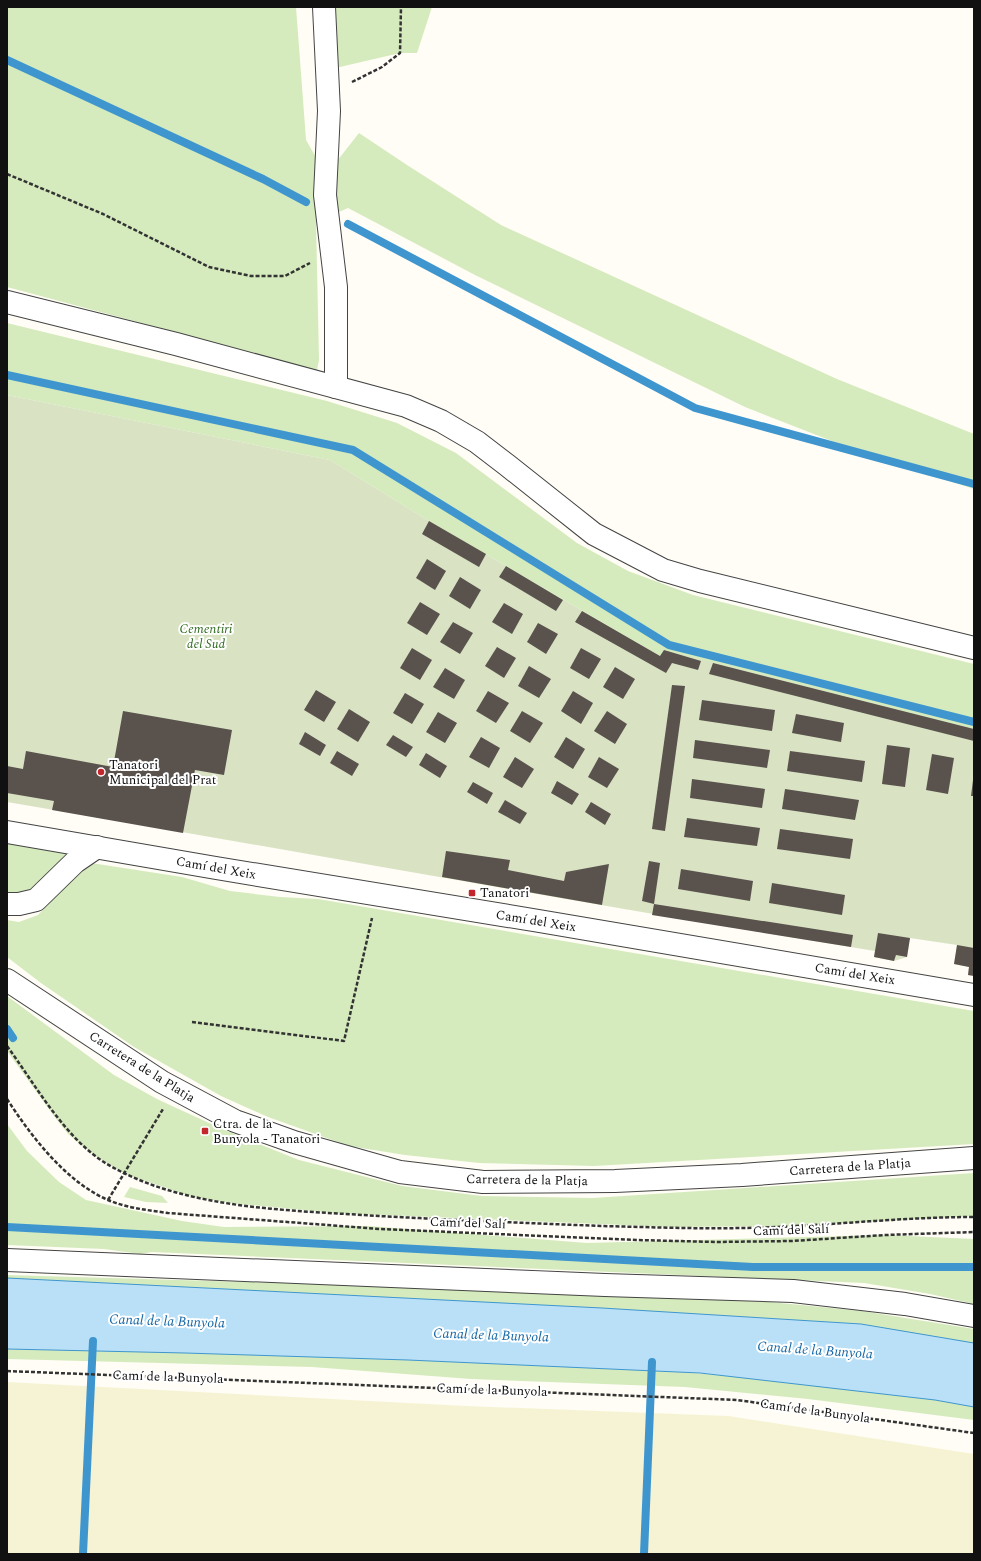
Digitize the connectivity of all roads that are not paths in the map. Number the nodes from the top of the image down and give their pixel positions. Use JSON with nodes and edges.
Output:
{"nodes":[{"id":1,"x":324,"y":7,"type":"edge"},
{"id":2,"x":7,"y":302,"type":"edge"},
{"id":3,"x":336,"y":387,"type":"junction"},
{"id":4,"x":974,"y":648,"type":"edge"},
{"id":5,"x":7,"y":832,"type":"edge"},
{"id":6,"x":97,"y":847,"type":"junction"},
{"id":7,"x":7,"y":904,"type":"edge"},
{"id":8,"x":7,"y":980,"type":"edge"},
{"id":9,"x":974,"y":995,"type":"edge"},
{"id":10,"x":974,"y":1158,"type":"edge"},
{"id":11,"x":7,"y":1260,"type":"edge"},
{"id":12,"x":974,"y":1316,"type":"edge"}],
"edges":[{"from":1,"to":3,"type":"street"},
{"from":2,"to":3,"type":"street"},
{"from":3,"to":4,"type":"street"},
{"from":5,"to":6,"type":"street","name":"Camí del Xeix"},
{"from":6,"to":7,"type":"street"},
{"from":6,"to":9,"type":"street","name":"Camí del Xeix"},
{"from":8,"to":10,"type":"street","name":"Carretera de la Platja"},
{"from":11,"to":12,"type":"street"}]}
